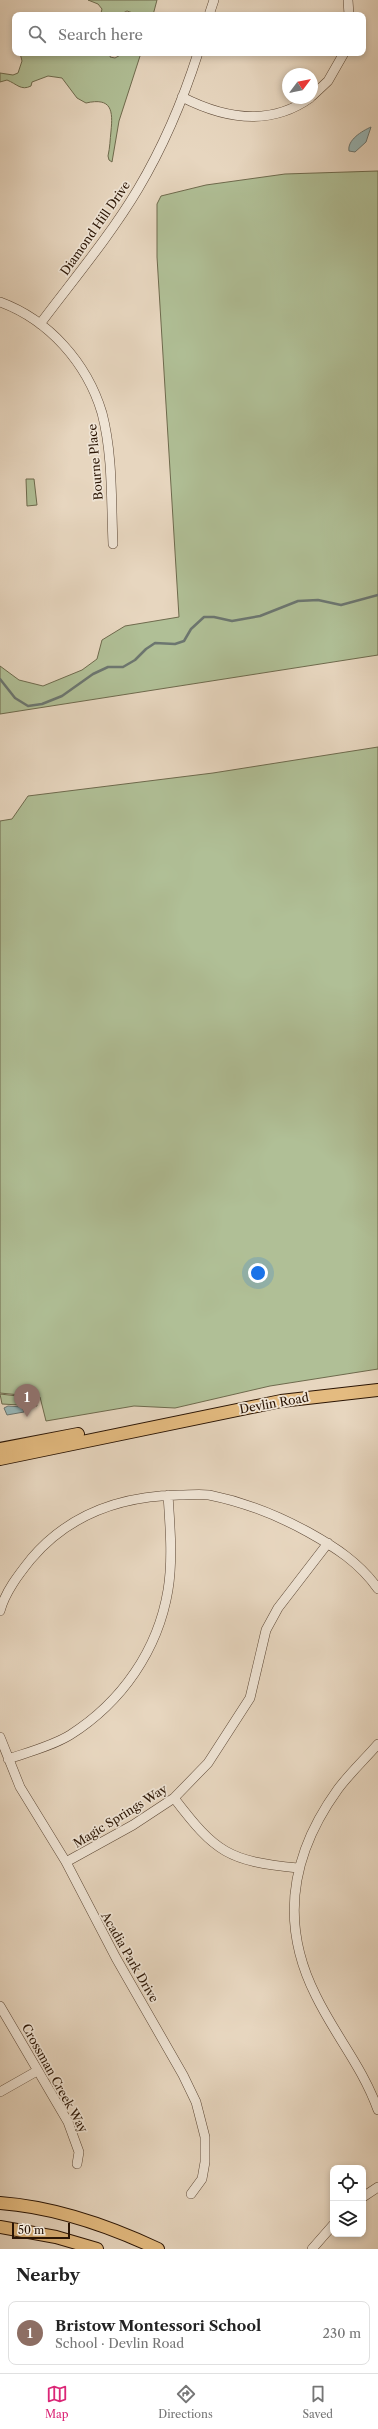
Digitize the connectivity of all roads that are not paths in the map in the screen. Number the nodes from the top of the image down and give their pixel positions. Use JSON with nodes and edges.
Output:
{"nodes":[{"id":1,"x":214,"y":0,"type":"edge"},
{"id":2,"x":348,"y":0,"type":"edge"},
{"id":3,"x":210,"y":12,"type":"edge"},
{"id":4,"x":349,"y":12,"type":"edge"},
{"id":5,"x":197,"y":56,"type":"edge"},
{"id":6,"x":342,"y":56,"type":"edge"},
{"id":7,"x":318,"y":90,"type":"edge"},
{"id":8,"x":182,"y":97,"type":"junction"},
{"id":9,"x":298,"y":104,"type":"edge"},
{"id":10,"x":0,"y":302,"type":"edge"},
{"id":11,"x":40,"y":324,"type":"junction"},
{"id":12,"x":113,"y":544,"type":"dead end"},
{"id":13,"x":378,"y":1390,"type":"edge"},
{"id":14,"x":170,"y":1423,"type":"junction"},
{"id":15,"x":0,"y":1449,"type":"edge"},
{"id":16,"x":0,"y":1459,"type":"edge"},
{"id":17,"x":168,"y":1495,"type":"junction"},
{"id":18,"x":328,"y":1544,"type":"junction"},
{"id":19,"x":378,"y":1589,"type":"edge"},
{"id":20,"x":0,"y":1611,"type":"edge"},
{"id":21,"x":0,"y":1737,"type":"edge"},
{"id":22,"x":378,"y":1744,"type":"edge"},
{"id":23,"x":8,"y":1759,"type":"junction"},
{"id":24,"x":174,"y":1798,"type":"junction"},
{"id":25,"x":66,"y":1862,"type":"junction"},
{"id":26,"x":298,"y":1868,"type":"junction"},
{"id":27,"x":0,"y":2006,"type":"edge"},
{"id":28,"x":37,"y":2071,"type":"junction"},
{"id":29,"x":0,"y":2092,"type":"edge"},
{"id":30,"x":378,"y":2110,"type":"edge"},
{"id":31,"x":77,"y":2164,"type":"dead end"},
{"id":32,"x":378,"y":2187,"type":"edge"},
{"id":33,"x":191,"y":2194,"type":"dead end"},
{"id":34,"x":366,"y":2195,"type":"edge"},
{"id":35,"x":0,"y":2203,"type":"edge"},
{"id":36,"x":0,"y":2228,"type":"edge"},
{"id":37,"x":330,"y":2228,"type":"edge"},
{"id":38,"x":97,"y":2249,"type":"edge"},
{"id":39,"x":158,"y":2249,"type":"edge"},
{"id":40,"x":312,"y":2249,"type":"edge"}],
"edges":[{"from":1,"to":3,"type":"street"},
{"from":2,"to":4,"type":"street"},
{"from":5,"to":8,"type":"street","name":"Diamond Hill Drive"},
{"from":6,"to":7,"type":"street"},
{"from":8,"to":9,"type":"street"},
{"from":8,"to":11,"type":"street","name":"Diamond Hill Drive"},
{"from":10,"to":11,"type":"street","name":"Bourne Place"},
{"from":11,"to":12,"type":"street","name":"Bourne Place"},
{"from":13,"to":14,"type":"main road","name":"Devlin Road"},
{"from":14,"to":15,"type":"main road","name":"Devlin Road"},
{"from":14,"to":16,"type":"main road","name":"Devlin Road"},
{"from":17,"to":18,"type":"street"},
{"from":17,"to":20,"type":"street"},
{"from":17,"to":23,"type":"street"},
{"from":18,"to":19,"type":"street"},
{"from":18,"to":24,"type":"street","name":"Magic Springs Way"},
{"from":21,"to":23,"type":"street","name":"Acadia Park Drive"},
{"from":22,"to":26,"type":"street"},
{"from":23,"to":25,"type":"street","name":"Acadia Park Drive"},
{"from":24,"to":25,"type":"street","name":"Magic Springs Way"},
{"from":24,"to":26,"type":"street"},
{"from":25,"to":33,"type":"street","name":"Acadia Park Drive"},
{"from":26,"to":30,"type":"street"},
{"from":27,"to":28,"type":"street","name":"Crossman Creek Way"},
{"from":28,"to":29,"type":"street"},
{"from":28,"to":31,"type":"street","name":"Crossman Creek Way"},
{"from":32,"to":34,"type":"street"},
{"from":35,"to":39,"type":"main road"},
{"from":36,"to":38,"type":"main road"},
{"from":37,"to":40,"type":"street"}]}
